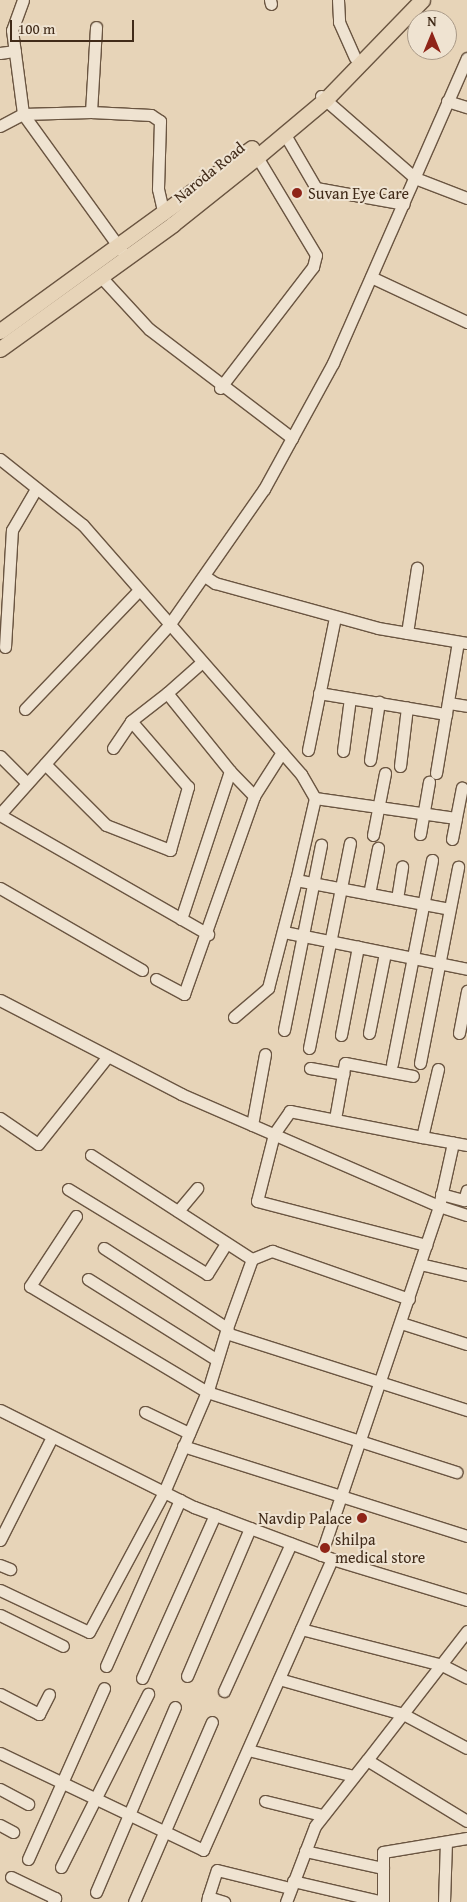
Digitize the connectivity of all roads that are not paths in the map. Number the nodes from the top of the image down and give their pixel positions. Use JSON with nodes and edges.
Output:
{"nodes":[{"id":1,"x":24,"y":0,"type":"edge"},
{"id":2,"x":338,"y":0,"type":"edge"},
{"id":3,"x":407,"y":0,"type":"edge"},
{"id":4,"x":422,"y":0,"type":"edge"},
{"id":5,"x":96,"y":27,"type":"dead end"},
{"id":6,"x":15,"y":51,"type":"junction"},
{"id":7,"x":0,"y":53,"type":"edge"},
{"id":8,"x":355,"y":58,"type":"junction"},
{"id":9,"x":467,"y":59,"type":"edge"},
{"id":10,"x":324,"y":97,"type":"junction"},
{"id":11,"x":447,"y":101,"type":"junction"},
{"id":12,"x":467,"y":106,"type":"edge"},
{"id":13,"x":91,"y":112,"type":"junction"},
{"id":14,"x":23,"y":114,"type":"junction"},
{"id":15,"x":0,"y":126,"type":"edge"},
{"id":16,"x":284,"y":133,"type":"junction"},
{"id":17,"x":257,"y":157,"type":"junction"},
{"id":18,"x":415,"y":178,"type":"junction"},
{"id":19,"x":467,"y":198,"type":"edge"},
{"id":20,"x":404,"y":204,"type":"junction"},
{"id":21,"x":164,"y":214,"type":"junction"},
{"id":22,"x":123,"y":253,"type":"junction"},
{"id":23,"x":101,"y":277,"type":"junction"},
{"id":24,"x":371,"y":278,"type":"junction"},
{"id":25,"x":467,"y":322,"type":"edge"},
{"id":26,"x":0,"y":331,"type":"edge"},
{"id":27,"x":0,"y":349,"type":"edge"},
{"id":28,"x":220,"y":388,"type":"junction"},
{"id":29,"x":292,"y":438,"type":"junction"},
{"id":30,"x":0,"y":459,"type":"edge"},
{"id":31,"x":36,"y":489,"type":"junction"},
{"id":32,"x":0,"y":529,"type":"edge"},
{"id":33,"x":12,"y":530,"type":"junction"},
{"id":34,"x":417,"y":568,"type":"dead end"},
{"id":35,"x":206,"y":577,"type":"junction"},
{"id":36,"x":138,"y":590,"type":"junction"},
{"id":37,"x":335,"y":617,"type":"junction"},
{"id":38,"x":169,"y":625,"type":"junction"},
{"id":39,"x":407,"y":633,"type":"junction"},
{"id":40,"x":463,"y":642,"type":"edge"},
{"id":41,"x":6,"y":647,"type":"dead end"},
{"id":42,"x":202,"y":662,"type":"junction"},
{"id":43,"x":319,"y":693,"type":"junction"},
{"id":44,"x":167,"y":694,"type":"junction"},
{"id":45,"x":350,"y":698,"type":"junction"},
{"id":46,"x":379,"y":702,"type":"junction"},
{"id":47,"x":467,"y":706,"type":"edge"},
{"id":48,"x":407,"y":707,"type":"junction"},
{"id":49,"x":448,"y":708,"type":"junction"},
{"id":50,"x":25,"y":709,"type":"dead end"},
{"id":51,"x":131,"y":721,"type":"junction"},
{"id":52,"x":113,"y":748,"type":"dead end"},
{"id":53,"x":308,"y":750,"type":"dead end"},
{"id":54,"x":343,"y":751,"type":"dead end"},
{"id":55,"x":282,"y":752,"type":"junction"},
{"id":56,"x":0,"y":756,"type":"edge"},
{"id":57,"x":370,"y":760,"type":"dead end"},
{"id":58,"x":45,"y":764,"type":"junction"},
{"id":59,"x":400,"y":766,"type":"dead end"},
{"id":60,"x":230,"y":771,"type":"junction"},
{"id":61,"x":385,"y":773,"type":"dead end"},
{"id":62,"x":27,"y":783,"type":"junction"},
{"id":63,"x":462,"y":788,"type":"dead end"},
{"id":64,"x":254,"y":796,"type":"junction"},
{"id":65,"x":315,"y":798,"type":"junction"},
{"id":66,"x":378,"y":807,"type":"junction"},
{"id":67,"x":424,"y":814,"type":"junction"},
{"id":68,"x":0,"y":815,"type":"edge"},
{"id":69,"x":456,"y":818,"type":"junction"},
{"id":70,"x":420,"y":834,"type":"dead end"},
{"id":71,"x":372,"y":835,"type":"dead end"},
{"id":72,"x":452,"y":839,"type":"dead end"},
{"id":73,"x":350,"y":843,"type":"dead end"},
{"id":74,"x":321,"y":845,"type":"dead end"},
{"id":75,"x":378,"y":848,"type":"dead end"},
{"id":76,"x":432,"y":860,"type":"dead end"},
{"id":77,"x":402,"y":866,"type":"dead end"},
{"id":78,"x":458,"y":867,"type":"dead end"},
{"id":79,"x":296,"y":880,"type":"junction"},
{"id":80,"x":313,"y":883,"type":"junction"},
{"id":81,"x":0,"y":888,"type":"edge"},
{"id":82,"x":341,"y":888,"type":"junction"},
{"id":83,"x":368,"y":894,"type":"junction"},
{"id":84,"x":397,"y":899,"type":"junction"},
{"id":85,"x":423,"y":904,"type":"junction"},
{"id":86,"x":449,"y":909,"type":"junction"},
{"id":87,"x":181,"y":919,"type":"junction"},
{"id":88,"x":284,"y":932,"type":"junction"},
{"id":89,"x":208,"y":934,"type":"junction"},
{"id":90,"x":302,"y":936,"type":"junction"},
{"id":91,"x":332,"y":943,"type":"junction"},
{"id":92,"x":358,"y":947,"type":"junction"},
{"id":93,"x":385,"y":953,"type":"junction"},
{"id":94,"x":412,"y":958,"type":"junction"},
{"id":95,"x":439,"y":963,"type":"junction"},
{"id":96,"x":467,"y":969,"type":"edge"},
{"id":97,"x":142,"y":970,"type":"dead end"},
{"id":98,"x":156,"y":979,"type":"dead end"},
{"id":99,"x":467,"y":991,"type":"edge"},
{"id":100,"x":0,"y":1000,"type":"edge"},
{"id":101,"x":234,"y":1016,"type":"dead end"},
{"id":102,"x":284,"y":1030,"type":"dead end"},
{"id":103,"x":369,"y":1033,"type":"dead end"},
{"id":104,"x":459,"y":1033,"type":"dead end"},
{"id":105,"x":341,"y":1035,"type":"dead end"},
{"id":106,"x":309,"y":1048,"type":"dead end"},
{"id":107,"x":265,"y":1054,"type":"dead end"},
{"id":108,"x":108,"y":1056,"type":"junction"},
{"id":109,"x":420,"y":1062,"type":"dead end"},
{"id":110,"x":392,"y":1064,"type":"dead end"},
{"id":111,"x":310,"y":1068,"type":"dead end"},
{"id":112,"x":438,"y":1069,"type":"dead end"},
{"id":113,"x":342,"y":1074,"type":"junction"},
{"id":114,"x":413,"y":1076,"type":"dead end"},
{"id":115,"x":0,"y":1118,"type":"edge"},
{"id":116,"x":335,"y":1119,"type":"junction"},
{"id":117,"x":252,"y":1125,"type":"junction"},
{"id":118,"x":274,"y":1134,"type":"junction"},
{"id":119,"x":422,"y":1137,"type":"junction"},
{"id":120,"x":453,"y":1143,"type":"junction"},
{"id":121,"x":467,"y":1145,"type":"edge"},
{"id":122,"x":91,"y":1155,"type":"dead end"},
{"id":123,"x":197,"y":1188,"type":"dead end"},
{"id":124,"x":68,"y":1189,"type":"dead end"},
{"id":125,"x":467,"y":1190,"type":"edge"},
{"id":126,"x":440,"y":1200,"type":"junction"},
{"id":127,"x":178,"y":1211,"type":"junction"},
{"id":128,"x":467,"y":1215,"type":"edge"},
{"id":129,"x":76,"y":1216,"type":"dead end"},
{"id":130,"x":226,"y":1243,"type":"junction"},
{"id":131,"x":426,"y":1245,"type":"junction"},
{"id":132,"x":104,"y":1248,"type":"dead end"},
{"id":133,"x":252,"y":1259,"type":"junction"},
{"id":134,"x":420,"y":1264,"type":"junction"},
{"id":135,"x":467,"y":1275,"type":"edge"},
{"id":136,"x":88,"y":1279,"type":"dead end"},
{"id":137,"x":409,"y":1299,"type":"junction"},
{"id":138,"x":401,"y":1323,"type":"junction"},
{"id":139,"x":227,"y":1328,"type":"junction"},
{"id":140,"x":467,"y":1344,"type":"edge"},
{"id":141,"x":217,"y":1360,"type":"junction"},
{"id":142,"x":380,"y":1382,"type":"junction"},
{"id":143,"x":207,"y":1392,"type":"junction"},
{"id":144,"x":467,"y":1410,"type":"edge"},
{"id":145,"x":145,"y":1412,"type":"dead end"},
{"id":146,"x":1,"y":1413,"type":"edge"},
{"id":147,"x":189,"y":1433,"type":"junction"},
{"id":148,"x":52,"y":1437,"type":"junction"},
{"id":149,"x":360,"y":1442,"type":"junction"},
{"id":150,"x":183,"y":1446,"type":"junction"},
{"id":151,"x":456,"y":1472,"type":"dead end"},
{"id":152,"x":164,"y":1492,"type":"junction"},
{"id":153,"x":341,"y":1496,"type":"junction"},
{"id":154,"x":180,"y":1500,"type":"junction"},
{"id":155,"x":215,"y":1515,"type":"junction"},
{"id":156,"x":250,"y":1528,"type":"junction"},
{"id":157,"x":467,"y":1536,"type":"edge"},
{"id":158,"x":0,"y":1540,"type":"edge"},
{"id":159,"x":290,"y":1543,"type":"junction"},
{"id":160,"x":327,"y":1557,"type":"junction"},
{"id":161,"x":0,"y":1590,"type":"edge"},
{"id":162,"x":467,"y":1600,"type":"edge"},
{"id":163,"x":0,"y":1615,"type":"edge"},
{"id":164,"x":301,"y":1629,"type":"junction"},
{"id":165,"x":467,"y":1631,"type":"edge"},
{"id":166,"x":63,"y":1646,"type":"dead end"},
{"id":167,"x":442,"y":1665,"type":"junction"},
{"id":168,"x":106,"y":1666,"type":"dead end"},
{"id":169,"x":187,"y":1676,"type":"dead end"},
{"id":170,"x":142,"y":1678,"type":"dead end"},
{"id":171,"x":467,"y":1678,"type":"edge"},
{"id":172,"x":279,"y":1679,"type":"junction"},
{"id":173,"x":104,"y":1688,"type":"dead end"},
{"id":174,"x":224,"y":1690,"type":"dead end"},
{"id":175,"x":0,"y":1694,"type":"edge"},
{"id":176,"x":49,"y":1694,"type":"dead end"},
{"id":177,"x":148,"y":1694,"type":"dead end"},
{"id":178,"x":175,"y":1707,"type":"dead end"},
{"id":179,"x":404,"y":1714,"type":"junction"},
{"id":180,"x":212,"y":1722,"type":"dead end"},
{"id":181,"x":467,"y":1748,"type":"edge"},
{"id":182,"x":248,"y":1750,"type":"junction"},
{"id":183,"x":0,"y":1753,"type":"edge"},
{"id":184,"x":367,"y":1760,"type":"junction"},
{"id":185,"x":354,"y":1776,"type":"junction"},
{"id":186,"x":60,"y":1782,"type":"junction"},
{"id":187,"x":0,"y":1789,"type":"edge"},
{"id":188,"x":97,"y":1799,"type":"junction"},
{"id":189,"x":265,"y":1801,"type":"dead end"},
{"id":190,"x":28,"y":1804,"type":"dead end"},
{"id":191,"x":131,"y":1815,"type":"junction"},
{"id":192,"x":322,"y":1815,"type":"junction"},
{"id":193,"x":467,"y":1821,"type":"edge"},
{"id":194,"x":0,"y":1825,"type":"edge"},
{"id":195,"x":13,"y":1832,"type":"dead end"},
{"id":196,"x":166,"y":1832,"type":"junction"},
{"id":197,"x":467,"y":1838,"type":"edge"},
{"id":198,"x":446,"y":1843,"type":"junction"},
{"id":199,"x":305,"y":1851,"type":"junction"},
{"id":200,"x":28,"y":1859,"type":"dead end"},
{"id":201,"x":61,"y":1867,"type":"dead end"},
{"id":202,"x":383,"y":1868,"type":"junction"},
{"id":203,"x":11,"y":1877,"type":"dead end"},
{"id":204,"x":292,"y":1885,"type":"junction"},
{"id":205,"x":96,"y":1892,"type":"dead end"},
{"id":206,"x":207,"y":1900,"type":"edge"},
{"id":207,"x":57,"y":1901,"type":"edge"},
{"id":208,"x":134,"y":1902,"type":"edge"},
{"id":209,"x":224,"y":1902,"type":"edge"},
{"id":210,"x":286,"y":1902,"type":"edge"},
{"id":211,"x":383,"y":1902,"type":"edge"},
{"id":212,"x":444,"y":1902,"type":"edge"}],
"edges":[{"from":1,"to":6,"type":"street"},
{"from":2,"to":8,"type":"street"},
{"from":3,"to":8,"type":"main road","name":"Naroda Road"},
{"from":4,"to":10,"type":"main road","name":"Naroda Road"},
{"from":5,"to":13,"type":"street"},
{"from":6,"to":7,"type":"street"},
{"from":6,"to":14,"type":"street"},
{"from":8,"to":10,"type":"main road","name":"Naroda Road"},
{"from":9,"to":11,"type":"street"},
{"from":10,"to":16,"type":"main road","name":"Naroda Road"},
{"from":10,"to":18,"type":"street"},
{"from":10,"to":21,"type":"main road","name":"Naroda Road"},
{"from":11,"to":12,"type":"street"},
{"from":11,"to":18,"type":"street"},
{"from":13,"to":14,"type":"street"},
{"from":13,"to":21,"type":"street"},
{"from":14,"to":15,"type":"street"},
{"from":14,"to":22,"type":"street"},
{"from":16,"to":17,"type":"main road","name":"Naroda Road"},
{"from":16,"to":20,"type":"street"},
{"from":17,"to":22,"type":"main road","name":"Naroda Road"},
{"from":17,"to":28,"type":"street"},
{"from":18,"to":19,"type":"street"},
{"from":18,"to":20,"type":"street"},
{"from":20,"to":24,"type":"street"},
{"from":21,"to":22,"type":"main road","name":"Naroda Road"},
{"from":22,"to":23,"type":"main road","name":"Naroda Road"},
{"from":22,"to":26,"type":"main road","name":"Naroda Road"},
{"from":23,"to":27,"type":"main road","name":"Naroda Road"},
{"from":23,"to":28,"type":"street"},
{"from":24,"to":25,"type":"street"},
{"from":24,"to":29,"type":"street"},
{"from":28,"to":29,"type":"street"},
{"from":29,"to":35,"type":"street"},
{"from":30,"to":31,"type":"street"},
{"from":31,"to":33,"type":"street"},
{"from":31,"to":36,"type":"street"},
{"from":32,"to":33,"type":"street"},
{"from":33,"to":41,"type":"street"},
{"from":34,"to":39,"type":"street"},
{"from":35,"to":37,"type":"street"},
{"from":35,"to":38,"type":"street"},
{"from":36,"to":38,"type":"street"},
{"from":36,"to":50,"type":"street"},
{"from":37,"to":39,"type":"street"},
{"from":37,"to":43,"type":"street"},
{"from":38,"to":42,"type":"street"},
{"from":38,"to":58,"type":"street"},
{"from":39,"to":40,"type":"street"},
{"from":40,"to":49,"type":"street"},
{"from":42,"to":44,"type":"street"},
{"from":42,"to":55,"type":"street"},
{"from":43,"to":45,"type":"street"},
{"from":43,"to":53,"type":"street"},
{"from":44,"to":51,"type":"street"},
{"from":44,"to":60,"type":"street"},
{"from":45,"to":46,"type":"street"},
{"from":45,"to":54,"type":"street"},
{"from":46,"to":48,"type":"street"},
{"from":46,"to":57,"type":"street"},
{"from":47,"to":49,"type":"street"},
{"from":48,"to":49,"type":"street"},
{"from":48,"to":59,"type":"street"},
{"from":49,"to":67,"type":"street"},
{"from":51,"to":52,"type":"street"},
{"from":51,"to":58,"type":"street"},
{"from":55,"to":64,"type":"street"},
{"from":55,"to":65,"type":"street"},
{"from":56,"to":62,"type":"street"},
{"from":58,"to":62,"type":"street"},
{"from":60,"to":64,"type":"street"},
{"from":60,"to":87,"type":"street"},
{"from":61,"to":66,"type":"street"},
{"from":62,"to":68,"type":"street"},
{"from":63,"to":69,"type":"street"},
{"from":64,"to":89,"type":"street"},
{"from":65,"to":66,"type":"street"},
{"from":65,"to":79,"type":"street"},
{"from":66,"to":67,"type":"street"},
{"from":66,"to":71,"type":"street"},
{"from":67,"to":69,"type":"street"},
{"from":67,"to":70,"type":"street"},
{"from":68,"to":87,"type":"street"},
{"from":69,"to":72,"type":"street"},
{"from":73,"to":82,"type":"street"},
{"from":74,"to":80,"type":"street"},
{"from":75,"to":83,"type":"street"},
{"from":76,"to":85,"type":"street"},
{"from":77,"to":84,"type":"street"},
{"from":78,"to":86,"type":"street"},
{"from":79,"to":80,"type":"street"},
{"from":79,"to":88,"type":"street"},
{"from":80,"to":82,"type":"street"},
{"from":80,"to":90,"type":"street"},
{"from":81,"to":97,"type":"street"},
{"from":82,"to":83,"type":"street"},
{"from":82,"to":91,"type":"street"},
{"from":83,"to":84,"type":"street"},
{"from":84,"to":85,"type":"street"},
{"from":85,"to":86,"type":"street"},
{"from":85,"to":94,"type":"street"},
{"from":86,"to":95,"type":"street"},
{"from":87,"to":89,"type":"street"},
{"from":88,"to":90,"type":"street"},
{"from":88,"to":101,"type":"street"},
{"from":89,"to":98,"type":"street"},
{"from":90,"to":91,"type":"street"},
{"from":90,"to":102,"type":"street"},
{"from":91,"to":92,"type":"street"},
{"from":91,"to":106,"type":"street"},
{"from":92,"to":93,"type":"street"},
{"from":92,"to":105,"type":"street"},
{"from":93,"to":94,"type":"street"},
{"from":93,"to":103,"type":"street"},
{"from":94,"to":95,"type":"street"},
{"from":94,"to":110,"type":"street"},
{"from":95,"to":96,"type":"street"},
{"from":95,"to":109,"type":"street"},
{"from":99,"to":104,"type":"street"},
{"from":100,"to":108,"type":"street"},
{"from":107,"to":117,"type":"street"},
{"from":108,"to":115,"type":"street"},
{"from":108,"to":117,"type":"street"},
{"from":111,"to":113,"type":"street"},
{"from":112,"to":119,"type":"street"},
{"from":113,"to":114,"type":"street"},
{"from":113,"to":116,"type":"street"},
{"from":116,"to":118,"type":"street"},
{"from":116,"to":119,"type":"street"},
{"from":117,"to":118,"type":"street"},
{"from":118,"to":126,"type":"street"},
{"from":118,"to":131,"type":"street"},
{"from":119,"to":120,"type":"street"},
{"from":120,"to":121,"type":"street"},
{"from":120,"to":126,"type":"street"},
{"from":122,"to":127,"type":"street"},
{"from":123,"to":127,"type":"street"},
{"from":124,"to":130,"type":"street"},
{"from":125,"to":126,"type":"street"},
{"from":126,"to":128,"type":"street"},
{"from":126,"to":131,"type":"street"},
{"from":127,"to":130,"type":"street"},
{"from":129,"to":143,"type":"street"},
{"from":130,"to":133,"type":"street"},
{"from":131,"to":134,"type":"street"},
{"from":132,"to":139,"type":"street"},
{"from":133,"to":137,"type":"street"},
{"from":133,"to":139,"type":"street"},
{"from":134,"to":135,"type":"street"},
{"from":134,"to":137,"type":"street"},
{"from":136,"to":141,"type":"street"},
{"from":137,"to":138,"type":"street"},
{"from":138,"to":140,"type":"street"},
{"from":138,"to":142,"type":"street"},
{"from":139,"to":141,"type":"street"},
{"from":139,"to":142,"type":"street"},
{"from":141,"to":143,"type":"street"},
{"from":142,"to":144,"type":"street"},
{"from":142,"to":149,"type":"street"},
{"from":143,"to":147,"type":"street"},
{"from":143,"to":149,"type":"street"},
{"from":145,"to":147,"type":"street"},
{"from":146,"to":148,"type":"street"},
{"from":147,"to":150,"type":"street"},
{"from":148,"to":152,"type":"street"},
{"from":148,"to":158,"type":"street"},
{"from":149,"to":151,"type":"street"},
{"from":149,"to":153,"type":"street"},
{"from":150,"to":152,"type":"street"},
{"from":150,"to":153,"type":"street"},
{"from":152,"to":154,"type":"street"},
{"from":152,"to":161,"type":"street"},
{"from":153,"to":157,"type":"street"},
{"from":153,"to":160,"type":"street"},
{"from":154,"to":155,"type":"street"},
{"from":154,"to":168,"type":"street"},
{"from":155,"to":156,"type":"street"},
{"from":155,"to":170,"type":"street"},
{"from":156,"to":159,"type":"street"},
{"from":156,"to":169,"type":"street"},
{"from":159,"to":160,"type":"street"},
{"from":159,"to":174,"type":"street"},
{"from":160,"to":162,"type":"street"},
{"from":160,"to":164,"type":"street"},
{"from":163,"to":166,"type":"street"},
{"from":164,"to":167,"type":"street"},
{"from":164,"to":172,"type":"street"},
{"from":165,"to":167,"type":"street"},
{"from":167,"to":171,"type":"street"},
{"from":167,"to":179,"type":"street"},
{"from":172,"to":179,"type":"street"},
{"from":172,"to":182,"type":"street"},
{"from":173,"to":186,"type":"street"},
{"from":175,"to":176,"type":"street"},
{"from":177,"to":188,"type":"street"},
{"from":178,"to":191,"type":"street"},
{"from":179,"to":181,"type":"street"},
{"from":179,"to":184,"type":"street"},
{"from":180,"to":196,"type":"street"},
{"from":182,"to":185,"type":"street"},
{"from":182,"to":196,"type":"street"},
{"from":183,"to":186,"type":"street"},
{"from":184,"to":185,"type":"street"},
{"from":184,"to":193,"type":"street"},
{"from":185,"to":192,"type":"street"},
{"from":186,"to":188,"type":"street"},
{"from":186,"to":200,"type":"street"},
{"from":187,"to":190,"type":"street"},
{"from":188,"to":191,"type":"street"},
{"from":188,"to":201,"type":"street"},
{"from":189,"to":192,"type":"street"},
{"from":191,"to":196,"type":"street"},
{"from":191,"to":205,"type":"street"},
{"from":192,"to":199,"type":"street"},
{"from":194,"to":195,"type":"street"},
{"from":196,"to":208,"type":"street"},
{"from":197,"to":198,"type":"street"},
{"from":198,"to":202,"type":"street"},
{"from":198,"to":212,"type":"street"},
{"from":199,"to":202,"type":"street"},
{"from":199,"to":204,"type":"street"},
{"from":202,"to":211,"type":"street"},
{"from":203,"to":207,"type":"street"},
{"from":204,"to":206,"type":"street"},
{"from":204,"to":210,"type":"street"},
{"from":204,"to":211,"type":"street"},
{"from":206,"to":209,"type":"street"}]}
